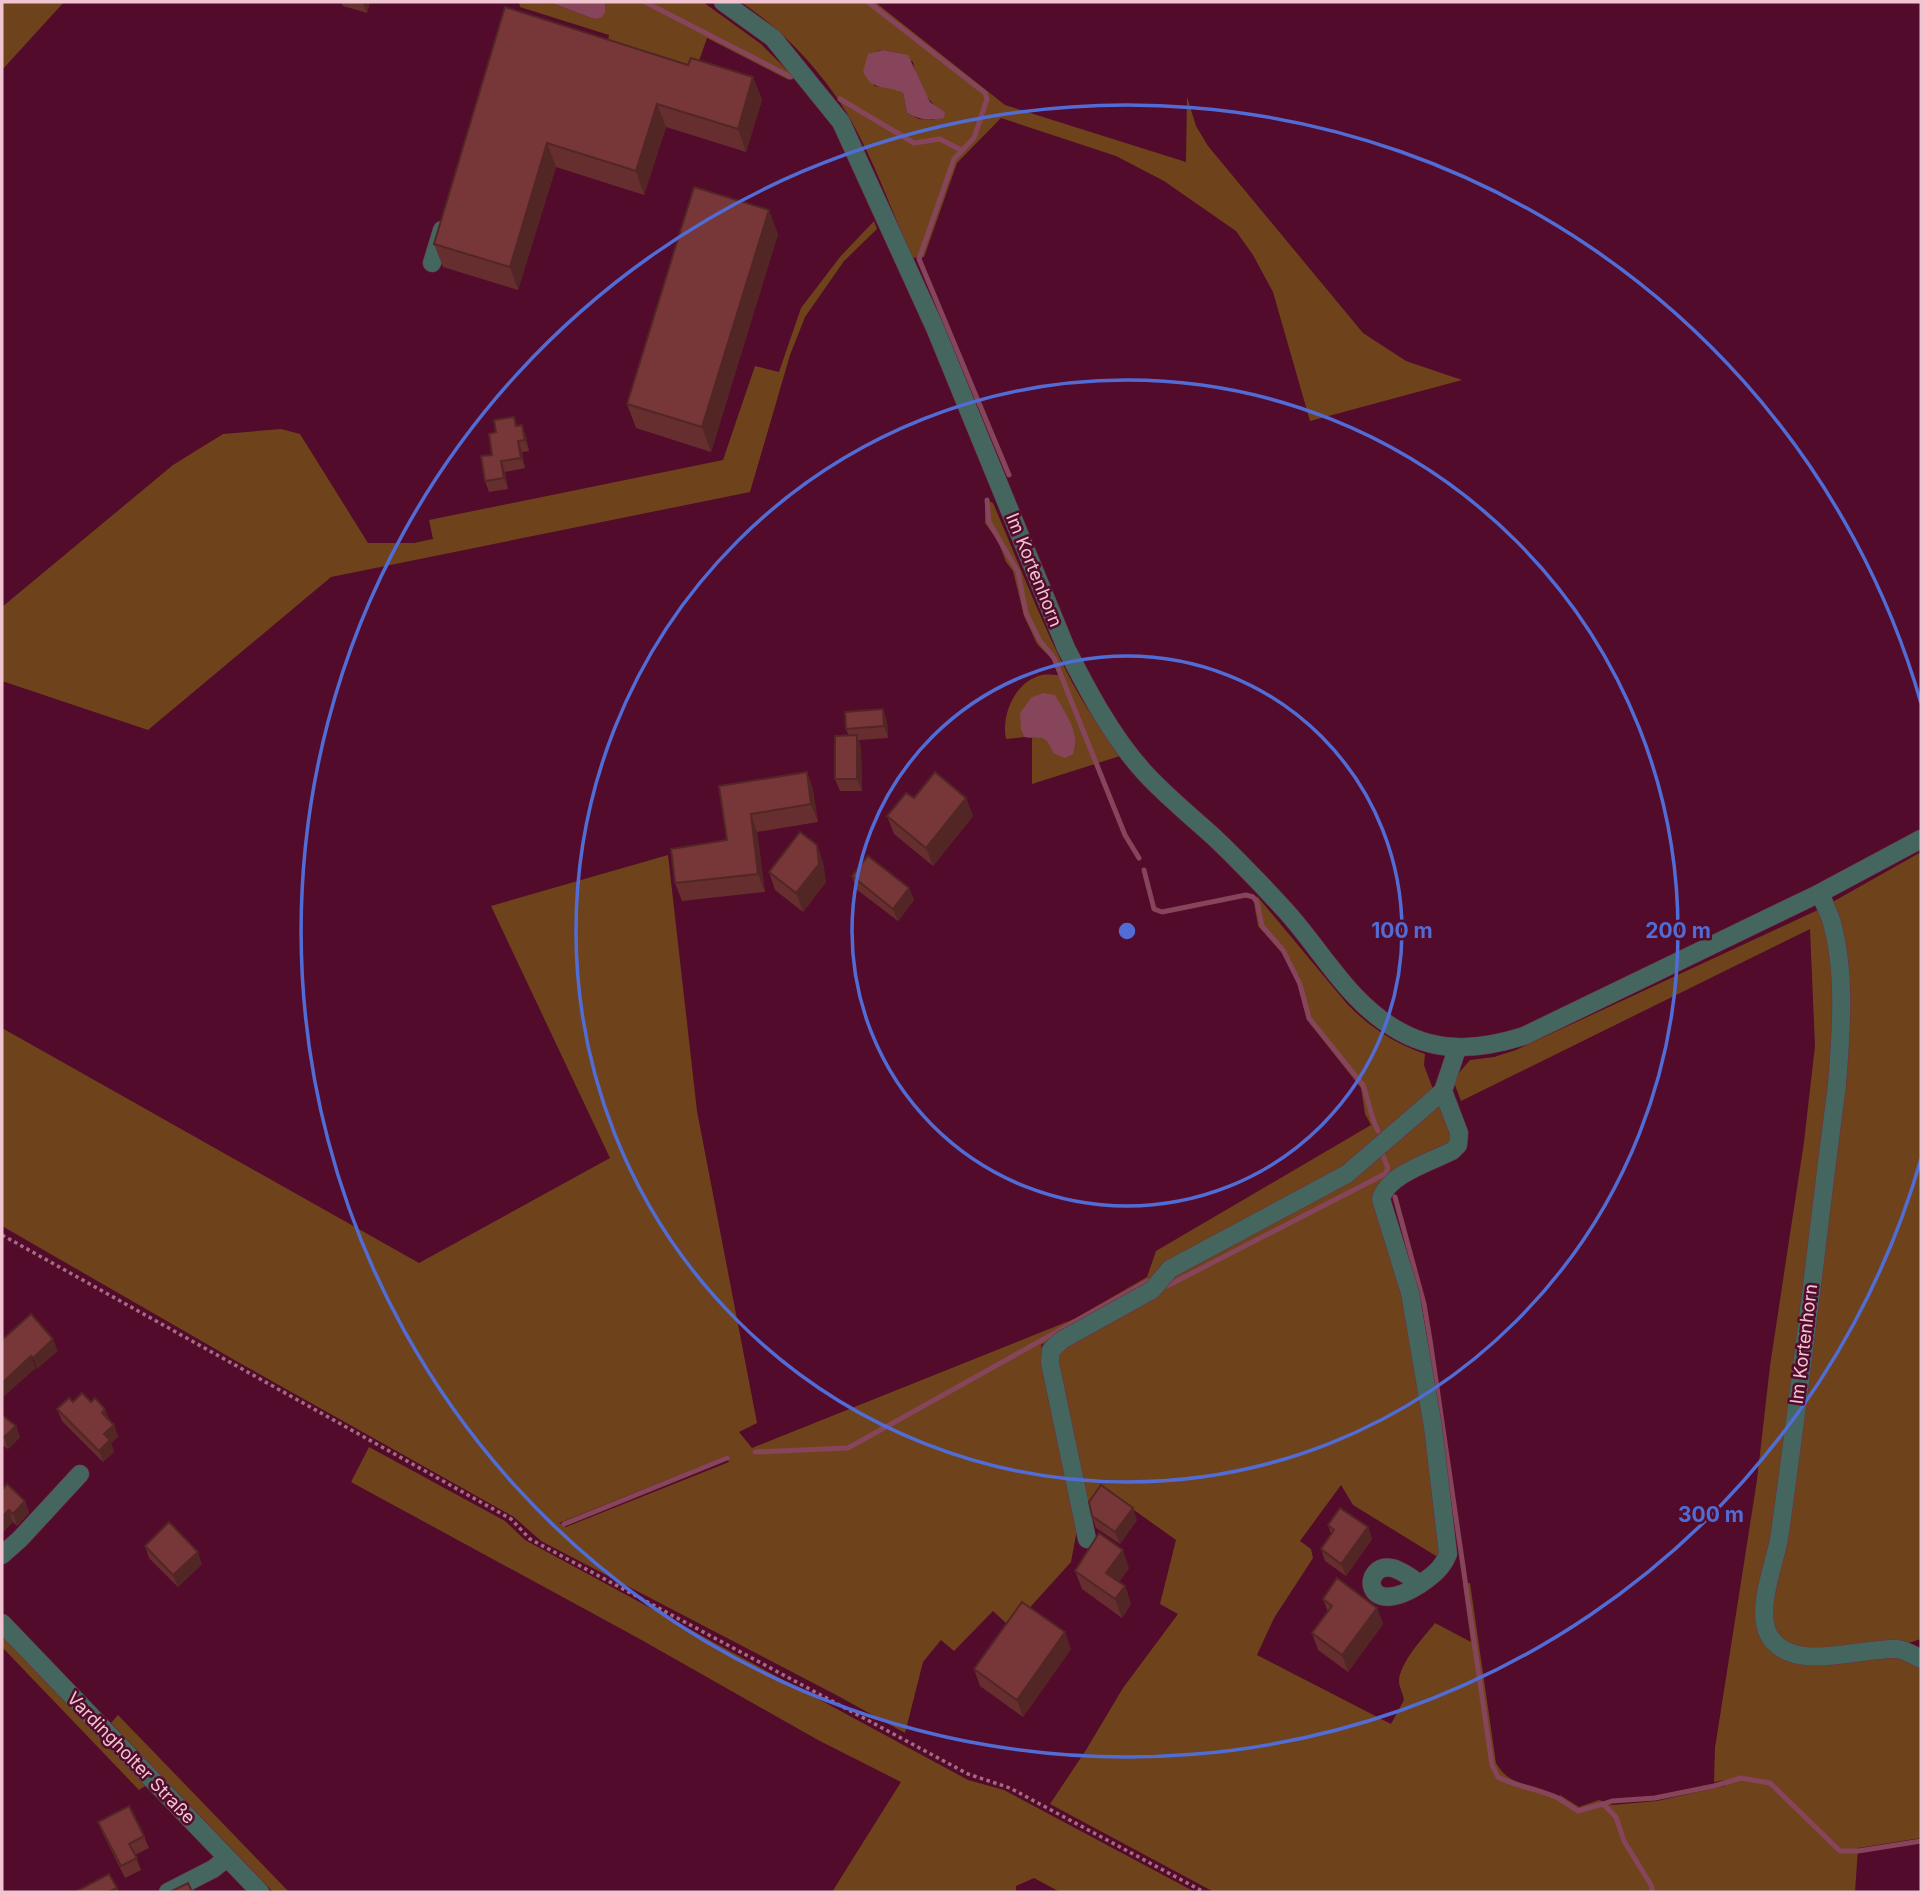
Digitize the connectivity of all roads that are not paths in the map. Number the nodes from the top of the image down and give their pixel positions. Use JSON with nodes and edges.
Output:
{"nodes":[{"id":1,"x":723,"y":2,"type":"edge"},
{"id":2,"x":448,"y":211,"type":"edge"},
{"id":3,"x":432,"y":263,"type":"edge"},
{"id":4,"x":1921,"y":839,"type":"edge"},
{"id":5,"x":1820,"y":893,"type":"junction"},
{"id":6,"x":1457,"y":1049,"type":"junction"},
{"id":7,"x":1443,"y":1091,"type":"junction"},
{"id":8,"x":80,"y":1474,"type":"dead end"},
{"id":9,"x":1087,"y":1539,"type":"dead end"},
{"id":10,"x":2,"y":1555,"type":"edge"},
{"id":11,"x":1420,"y":1584,"type":"dead end"},
{"id":12,"x":2,"y":1623,"type":"edge"},
{"id":13,"x":1921,"y":1659,"type":"edge"},
{"id":14,"x":227,"y":1858,"type":"junction"},
{"id":15,"x":168,"y":1892,"type":"edge"},
{"id":16,"x":260,"y":1892,"type":"edge"}],
"edges":[{"from":1,"to":6,"type":"street","name":"Im Kortenhorn"},
{"from":2,"to":3,"type":"street"},
{"from":4,"to":5,"type":"street","name":"Im Kortenhorn"},
{"from":5,"to":6,"type":"street","name":"Im Kortenhorn"},
{"from":5,"to":13,"type":"street","name":"Im Kortenhorn"},
{"from":6,"to":7,"type":"street"},
{"from":7,"to":9,"type":"street"},
{"from":7,"to":11,"type":"street"},
{"from":8,"to":10,"type":"street"},
{"from":12,"to":14,"type":"street","name":"Vardingholter Straße"},
{"from":14,"to":15,"type":"street"},
{"from":14,"to":16,"type":"street","name":"Vardingholter Straße"}]}
